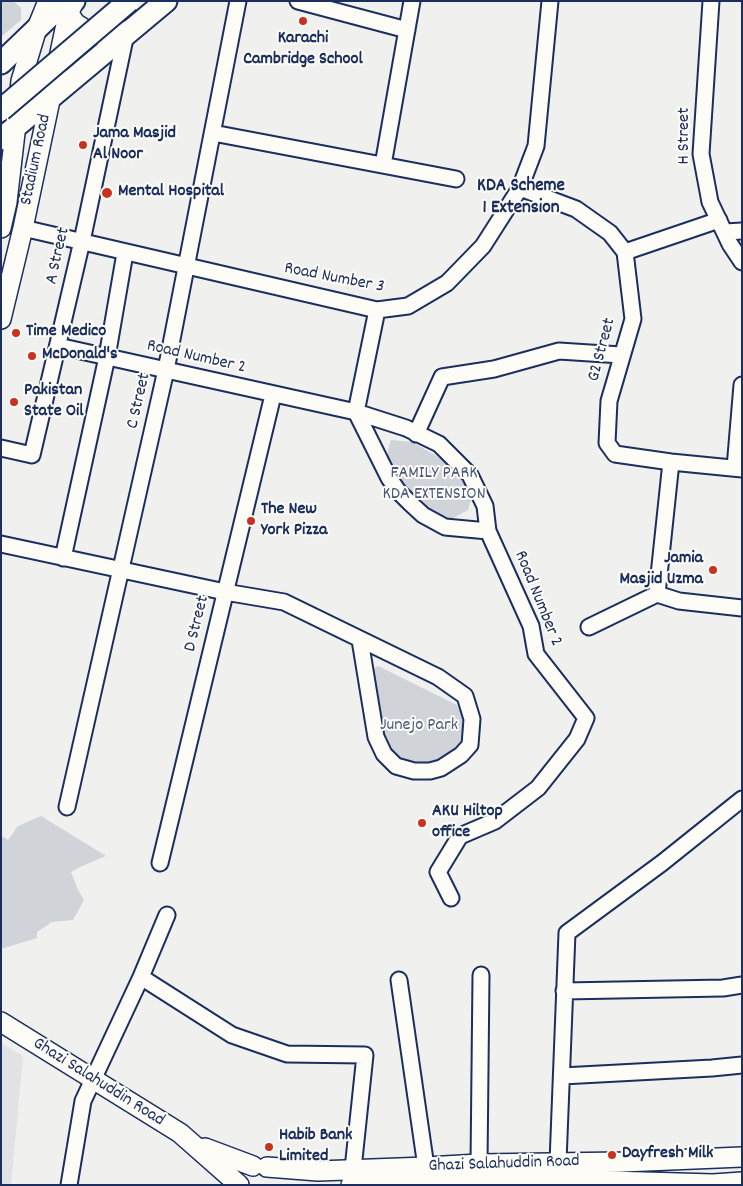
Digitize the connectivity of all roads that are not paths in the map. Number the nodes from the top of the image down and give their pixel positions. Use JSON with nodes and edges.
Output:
{"nodes":[{"id":1,"x":109,"y":1,"type":"edge"},
{"id":2,"x":130,"y":1,"type":"edge"},
{"id":3,"x":166,"y":1,"type":"edge"},
{"id":4,"x":238,"y":1,"type":"edge"},
{"id":5,"x":298,"y":1,"type":"edge"},
{"id":6,"x":412,"y":1,"type":"edge"},
{"id":7,"x":550,"y":1,"type":"edge"},
{"id":8,"x":711,"y":1,"type":"edge"},
{"id":9,"x":66,"y":4,"type":"edge"},
{"id":10,"x":37,"y":28,"type":"junction"},
{"id":11,"x":131,"y":30,"type":"junction"},
{"id":12,"x":407,"y":30,"type":"junction"},
{"id":13,"x":1,"y":63,"type":"edge"},
{"id":14,"x":51,"y":96,"type":"junction"},
{"id":15,"x":10,"y":112,"type":"edge"},
{"id":16,"x":213,"y":133,"type":"junction"},
{"id":17,"x":38,"y":161,"type":"junction"},
{"id":18,"x":383,"y":165,"type":"junction"},
{"id":19,"x":456,"y":179,"type":"dead end"},
{"id":20,"x":520,"y":188,"type":"junction"},
{"id":21,"x":722,"y":226,"type":"junction"},
{"id":22,"x":1,"y":228,"type":"edge"},
{"id":23,"x":23,"y":228,"type":"junction"},
{"id":24,"x":742,"y":231,"type":"edge"},
{"id":25,"x":82,"y":241,"type":"junction"},
{"id":26,"x":625,"y":252,"type":"junction"},
{"id":27,"x":126,"y":253,"type":"junction"},
{"id":28,"x":742,"y":262,"type":"edge"},
{"id":29,"x":187,"y":266,"type":"junction"},
{"id":30,"x":377,"y":310,"type":"junction"},
{"id":31,"x":1,"y":319,"type":"edge"},
{"id":32,"x":58,"y":346,"type":"junction"},
{"id":33,"x":621,"y":355,"type":"junction"},
{"id":34,"x":107,"y":357,"type":"junction"},
{"id":35,"x":166,"y":370,"type":"junction"},
{"id":36,"x":742,"y":385,"type":"edge"},
{"id":37,"x":273,"y":395,"type":"junction"},
{"id":38,"x":356,"y":412,"type":"junction"},
{"id":39,"x":416,"y":434,"type":"junction"},
{"id":40,"x":1,"y":448,"type":"edge"},
{"id":41,"x":671,"y":462,"type":"junction"},
{"id":42,"x":738,"y":469,"type":"edge"},
{"id":43,"x":488,"y":531,"type":"junction"},
{"id":44,"x":1,"y":544,"type":"edge"},
{"id":45,"x":64,"y":558,"type":"junction"},
{"id":46,"x":122,"y":570,"type":"junction"},
{"id":47,"x":225,"y":592,"type":"junction"},
{"id":48,"x":657,"y":594,"type":"junction"},
{"id":49,"x":742,"y":608,"type":"edge"},
{"id":50,"x":589,"y":627,"type":"dead end"},
{"id":51,"x":360,"y":640,"type":"junction"},
{"id":52,"x":742,"y":799,"type":"edge"},
{"id":53,"x":67,"y":807,"type":"dead end"},
{"id":54,"x":160,"y":863,"type":"dead end"},
{"id":55,"x":451,"y":898,"type":"dead end"},
{"id":56,"x":167,"y":915,"type":"dead end"},
{"id":57,"x":481,"y":975,"type":"dead end"},
{"id":58,"x":141,"y":977,"type":"junction"},
{"id":59,"x":399,"y":980,"type":"dead end"},
{"id":60,"x":742,"y":985,"type":"edge"},
{"id":61,"x":564,"y":991,"type":"junction"},
{"id":62,"x":1,"y":1022,"type":"edge"},
{"id":63,"x":742,"y":1064,"type":"edge"},
{"id":64,"x":562,"y":1076,"type":"junction"},
{"id":65,"x":94,"y":1079,"type":"junction"},
{"id":66,"x":194,"y":1144,"type":"junction"},
{"id":67,"x":742,"y":1157,"type":"edge"},
{"id":68,"x":683,"y":1160,"type":"junction"},
{"id":69,"x":558,"y":1162,"type":"junction"},
{"id":70,"x":479,"y":1164,"type":"junction"},
{"id":71,"x":260,"y":1167,"type":"junction"},
{"id":72,"x":426,"y":1167,"type":"junction"},
{"id":73,"x":352,"y":1177,"type":"edge"},
{"id":74,"x":742,"y":1182,"type":"edge"},
{"id":75,"x":686,"y":1184,"type":"edge"},
{"id":76,"x":69,"y":1185,"type":"edge"},
{"id":77,"x":240,"y":1185,"type":"edge"},
{"id":78,"x":277,"y":1185,"type":"edge"}],
"edges":[{"from":1,"to":15,"type":"highway"},
{"from":2,"to":15,"type":"highway","bridge":true},
{"from":3,"to":11,"type":"highway"},
{"from":4,"to":16,"type":"street","name":"C Street"},
{"from":5,"to":12,"type":"street"},
{"from":6,"to":12,"type":"street"},
{"from":7,"to":20,"type":"street","name":"Road Number 3"},
{"from":8,"to":21,"type":"street","name":"H Street"},
{"from":9,"to":10,"type":"highway"},
{"from":9,"to":11,"type":"main road"},
{"from":9,"to":14,"type":"main road","name":"Stadium Road"},
{"from":10,"to":13,"type":"highway"},
{"from":10,"to":15,"type":"main road","name":"Stadium Road"},
{"from":11,"to":14,"type":"highway"},
{"from":11,"to":25,"type":"street","name":"A Street"},
{"from":12,"to":18,"type":"street"},
{"from":14,"to":15,"type":"highway"},
{"from":14,"to":17,"type":"main road","name":"Stadium Road"},
{"from":15,"to":17,"type":"main road"},
{"from":15,"to":22,"type":"main road","name":"Stadium Road"},
{"from":16,"to":18,"type":"street"},
{"from":16,"to":29,"type":"street","name":"C Street"},
{"from":17,"to":23,"type":"main road","name":"Stadium Road"},
{"from":18,"to":19,"type":"street"},
{"from":20,"to":26,"type":"street"},
{"from":20,"to":30,"type":"street","name":"Road Number 3"},
{"from":21,"to":24,"type":"street"},
{"from":21,"to":26,"type":"street"},
{"from":21,"to":28,"type":"street","name":"H Street"},
{"from":23,"to":25,"type":"street","name":"Road Number 3"},
{"from":23,"to":31,"type":"main road","name":"Stadium Road"},
{"from":25,"to":27,"type":"street","name":"Road Number 3"},
{"from":25,"to":32,"type":"street","name":"A Street"},
{"from":26,"to":33,"type":"street","name":"G2 Street"},
{"from":27,"to":29,"type":"street","name":"Road Number 3"},
{"from":27,"to":34,"type":"street"},
{"from":29,"to":30,"type":"street","name":"Road Number 3"},
{"from":29,"to":35,"type":"street","name":"C Street"},
{"from":30,"to":38,"type":"street"},
{"from":32,"to":34,"type":"street","name":"Road Number 2"},
{"from":32,"to":40,"type":"street","name":"A Street"},
{"from":33,"to":39,"type":"street"},
{"from":33,"to":41,"type":"street","name":"G2 Street"},
{"from":34,"to":35,"type":"street","name":"Road Number 2"},
{"from":34,"to":45,"type":"street"},
{"from":35,"to":37,"type":"street","name":"Road Number 2"},
{"from":35,"to":46,"type":"street","name":"C Street"},
{"from":36,"to":42,"type":"street"},
{"from":37,"to":38,"type":"street","name":"Road Number 2"},
{"from":37,"to":47,"type":"street","name":"D Street"},
{"from":38,"to":39,"type":"street","name":"Road Number 2"},
{"from":38,"to":43,"type":"street"},
{"from":39,"to":43,"type":"street","name":"Road Number 2"},
{"from":41,"to":42,"type":"street","name":"G2 Street"},
{"from":41,"to":48,"type":"street"},
{"from":43,"to":55,"type":"street","name":"Road Number 2"},
{"from":44,"to":45,"type":"street"},
{"from":45,"to":46,"type":"street"},
{"from":46,"to":47,"type":"street"},
{"from":46,"to":53,"type":"street","name":"C Street"},
{"from":47,"to":51,"type":"street"},
{"from":47,"to":54,"type":"street","name":"D Street"},
{"from":48,"to":49,"type":"street"},
{"from":48,"to":50,"type":"street"},
{"from":51,"to":51,"type":"street"},
{"from":52,"to":61,"type":"street"},
{"from":56,"to":58,"type":"street"},
{"from":57,"to":70,"type":"street"},
{"from":58,"to":65,"type":"street"},
{"from":58,"to":73,"type":"street"},
{"from":59,"to":72,"type":"street"},
{"from":60,"to":61,"type":"street"},
{"from":61,"to":64,"type":"street"},
{"from":62,"to":65,"type":"main road","name":"Ghazi Salahuddin Road"},
{"from":63,"to":64,"type":"street"},
{"from":64,"to":69,"type":"street"},
{"from":65,"to":66,"type":"main road","name":"Ghazi Salahuddin Road"},
{"from":65,"to":76,"type":"street"},
{"from":66,"to":71,"type":"main road","name":"Ghazi Salahuddin Road"},
{"from":66,"to":77,"type":"main road","name":"Ghazi Salahuddin Road"},
{"from":67,"to":68,"type":"main road","name":"Ghazi Salahuddin Road"},
{"from":68,"to":69,"type":"main road","name":"Ghazi Salahuddin Road"},
{"from":68,"to":75,"type":"street"},
{"from":69,"to":70,"type":"main road","name":"Ghazi Salahuddin Road"},
{"from":70,"to":72,"type":"main road","name":"Ghazi Salahuddin Road"},
{"from":71,"to":73,"type":"main road","name":"Ghazi Salahuddin Road"},
{"from":71,"to":77,"type":"main road"},
{"from":71,"to":78,"type":"main road"},
{"from":72,"to":73,"type":"main road","name":"Ghazi Salahuddin Road"},
{"from":73,"to":75,"type":"main road","name":"Ghazi Salahuddin Road"},
{"from":74,"to":75,"type":"main road","name":"Ghazi Salahuddin Road"}]}
